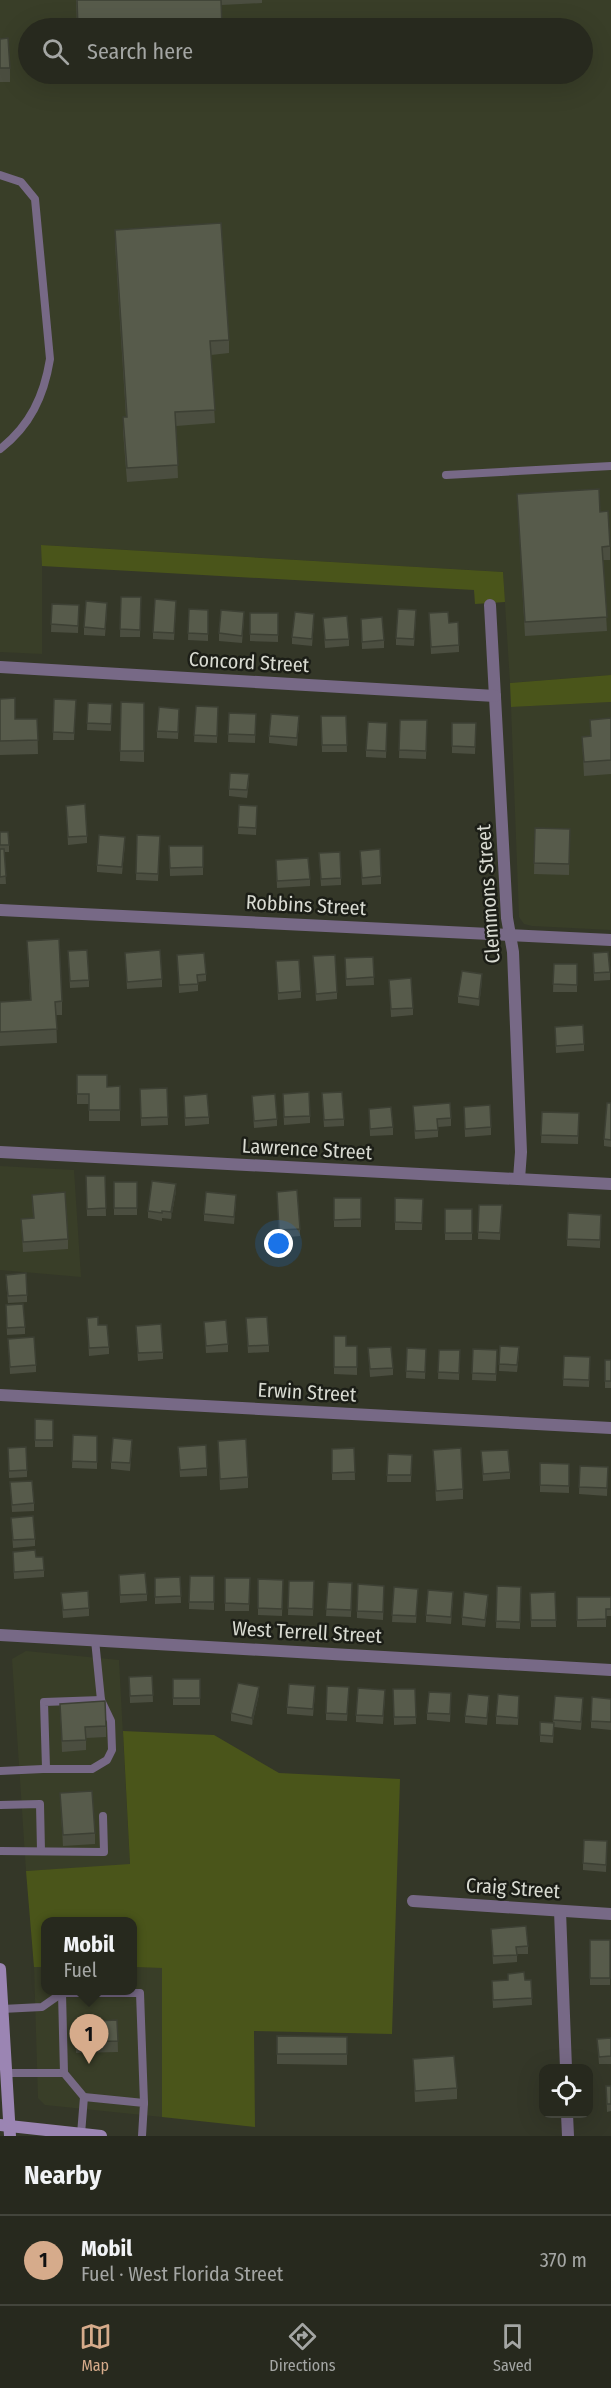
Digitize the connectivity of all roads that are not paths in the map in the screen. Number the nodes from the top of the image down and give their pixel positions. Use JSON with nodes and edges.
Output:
{"nodes":[{"id":1,"x":0,"y":176,"type":"edge"},
{"id":2,"x":0,"y":449,"type":"edge"},
{"id":3,"x":611,"y":466,"type":"edge"},
{"id":4,"x":446,"y":475,"type":"dead end"},
{"id":5,"x":490,"y":605,"type":"dead end"},
{"id":6,"x":0,"y":667,"type":"edge"},
{"id":7,"x":495,"y":696,"type":"junction"},
{"id":8,"x":0,"y":910,"type":"edge"},
{"id":9,"x":510,"y":935,"type":"junction"},
{"id":10,"x":611,"y":940,"type":"edge"},
{"id":11,"x":0,"y":1152,"type":"edge"},
{"id":12,"x":519,"y":1179,"type":"junction"},
{"id":13,"x":611,"y":1184,"type":"edge"},
{"id":14,"x":0,"y":1395,"type":"edge"},
{"id":15,"x":611,"y":1428,"type":"edge"},
{"id":16,"x":0,"y":1635,"type":"edge"},
{"id":17,"x":95,"y":1640,"type":"junction"},
{"id":18,"x":611,"y":1670,"type":"edge"},
{"id":19,"x":101,"y":1700,"type":"junction"},
{"id":20,"x":46,"y":1768,"type":"junction"},
{"id":21,"x":0,"y":1772,"type":"edge"},
{"id":22,"x":0,"y":1805,"type":"edge"},
{"id":23,"x":103,"y":1816,"type":"dead end"},
{"id":24,"x":0,"y":1851,"type":"edge"},
{"id":25,"x":41,"y":1851,"type":"junction"},
{"id":26,"x":414,"y":1901,"type":"dead end"},
{"id":27,"x":560,"y":1911,"type":"junction"},
{"id":28,"x":611,"y":1914,"type":"edge"},
{"id":29,"x":0,"y":1969,"type":"edge"},
{"id":30,"x":0,"y":1984,"type":"edge"},
{"id":31,"x":137,"y":1993,"type":"edge"},
{"id":32,"x":59,"y":1995,"type":"edge"},
{"id":33,"x":62,"y":1995,"type":"edge"},
{"id":34,"x":2,"y":2009,"type":"junction"},
{"id":35,"x":566,"y":2064,"type":"edge"},
{"id":36,"x":6,"y":2073,"type":"junction"},
{"id":37,"x":64,"y":2073,"type":"junction"},
{"id":38,"x":84,"y":2097,"type":"junction"},
{"id":39,"x":144,"y":2103,"type":"junction"},
{"id":40,"x":567,"y":2118,"type":"edge"},
{"id":41,"x":6,"y":2129,"type":"edge"},
{"id":42,"x":81,"y":2134,"type":"junction"},
{"id":43,"x":102,"y":2136,"type":"edge"},
{"id":44,"x":142,"y":2136,"type":"edge"},
{"id":45,"x":568,"y":2136,"type":"edge"}],
"edges":[{"from":1,"to":2,"type":"lane"},
{"from":3,"to":4,"type":"lane"},
{"from":5,"to":7,"type":"street","name":"Clemmons Street"},
{"from":6,"to":7,"type":"street","name":"Concord Street"},
{"from":7,"to":9,"type":"street","name":"Clemmons Street"},
{"from":8,"to":9,"type":"street","name":"Robbins Street"},
{"from":9,"to":10,"type":"street","name":"Robbins Street"},
{"from":9,"to":12,"type":"street","name":"Clemmons Street"},
{"from":11,"to":12,"type":"street","name":"Lawrence Street"},
{"from":12,"to":13,"type":"street","name":"Lawrence Street"},
{"from":14,"to":15,"type":"street","name":"Erwin Street"},
{"from":16,"to":17,"type":"street","name":"West Terrell Street"},
{"from":17,"to":18,"type":"street","name":"West Terrell Street"},
{"from":17,"to":19,"type":"lane"},
{"from":19,"to":20,"type":"lane"},
{"from":19,"to":20,"type":"lane"},
{"from":20,"to":21,"type":"lane"},
{"from":22,"to":25,"type":"lane"},
{"from":23,"to":25,"type":"lane"},
{"from":24,"to":25,"type":"lane"},
{"from":26,"to":27,"type":"street","name":"Craig Street"},
{"from":27,"to":28,"type":"street","name":"Craig Street"},
{"from":27,"to":35,"type":"street"},
{"from":29,"to":30,"type":"main road"},
{"from":30,"to":34,"type":"main road"},
{"from":31,"to":39,"type":"lane"},
{"from":32,"to":34,"type":"lane"},
{"from":33,"to":37,"type":"lane"},
{"from":34,"to":36,"type":"main road"},
{"from":36,"to":37,"type":"lane"},
{"from":36,"to":41,"type":"main road"},
{"from":37,"to":38,"type":"lane"},
{"from":38,"to":39,"type":"lane"},
{"from":38,"to":42,"type":"lane"},
{"from":39,"to":44,"type":"lane"},
{"from":40,"to":45,"type":"street"},
{"from":41,"to":42,"type":"main road"},
{"from":42,"to":43,"type":"main road"}]}
